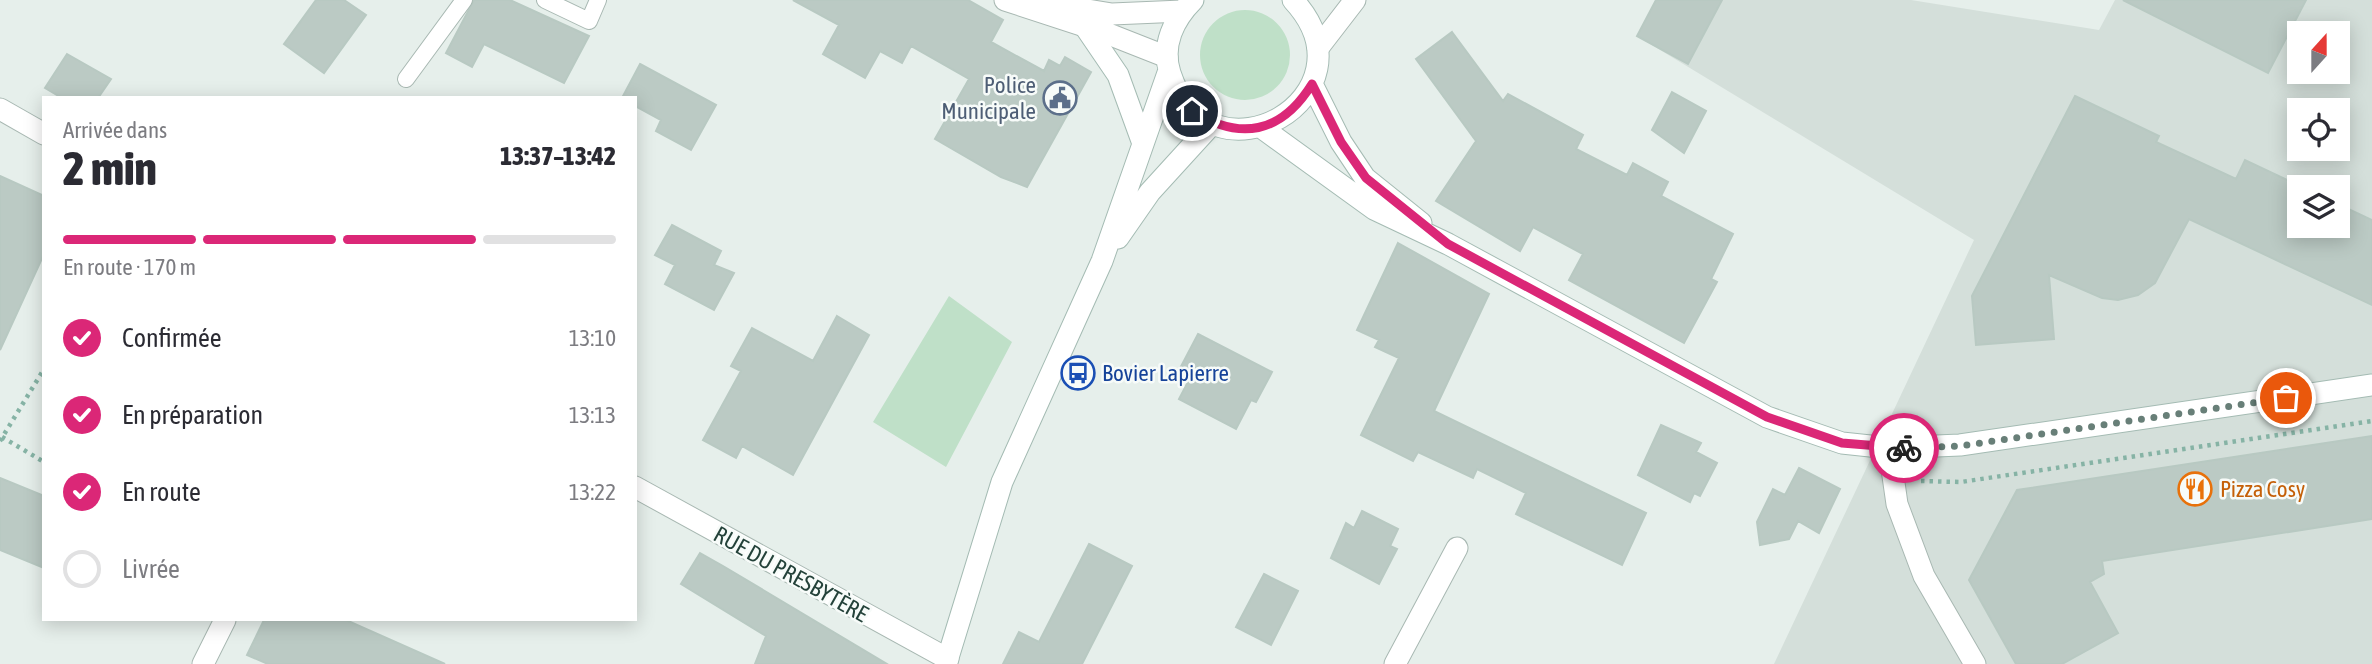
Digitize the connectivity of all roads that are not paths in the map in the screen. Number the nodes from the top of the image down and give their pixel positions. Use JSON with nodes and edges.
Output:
{"nodes":[{"id":1,"x":464,"y":0,"type":"edge"},
{"id":2,"x":545,"y":0,"type":"edge"},
{"id":3,"x":598,"y":0,"type":"edge"},
{"id":4,"x":1005,"y":0,"type":"edge"},
{"id":5,"x":1037,"y":0,"type":"edge"},
{"id":6,"x":1293,"y":0,"type":"edge"},
{"id":7,"x":1355,"y":0,"type":"edge"},
{"id":8,"x":1187,"y":5,"type":"edge"},
{"id":9,"x":1086,"y":29,"type":"junction"},
{"id":10,"x":1318,"y":48,"type":"junction"},
{"id":11,"x":1168,"y":64,"type":"junction"},
{"id":12,"x":406,"y":79,"type":"dead end"},
{"id":13,"x":1312,"y":84,"type":"junction"},
{"id":14,"x":0,"y":109,"type":"edge"},
{"id":15,"x":1212,"y":124,"type":"junction"},
{"id":16,"x":1262,"y":128,"type":"junction"},
{"id":17,"x":42,"y":133,"type":"edge"},
{"id":18,"x":1142,"y":141,"type":"junction"},
{"id":19,"x":1448,"y":244,"type":"junction"},
{"id":20,"x":1102,"y":261,"type":"junction"},
{"id":21,"x":2372,"y":385,"type":"edge"},
{"id":22,"x":1889,"y":448,"type":"junction"},
{"id":23,"x":637,"y":488,"type":"edge"},
{"id":24,"x":1457,"y":548,"type":"dead end"},
{"id":25,"x":224,"y":621,"type":"edge"},
{"id":26,"x":947,"y":662,"type":"edge"},
{"id":27,"x":203,"y":664,"type":"edge"},
{"id":28,"x":1395,"y":664,"type":"edge"},
{"id":29,"x":1975,"y":664,"type":"edge"}],
"edges":[{"from":1,"to":12,"type":"lane"},
{"from":2,"to":3,"type":"lane"},
{"from":4,"to":9,"type":"main road"},
{"from":5,"to":8,"type":"main road"},
{"from":6,"to":10,"type":"main road"},
{"from":7,"to":10,"type":"main road"},
{"from":8,"to":11,"type":"main road"},
{"from":9,"to":11,"type":"main road"},
{"from":9,"to":18,"type":"main road"},
{"from":10,"to":13,"type":"main road"},
{"from":11,"to":15,"type":"main road"},
{"from":11,"to":18,"type":"main road"},
{"from":13,"to":16,"type":"main road"},
{"from":13,"to":19,"type":"main road"},
{"from":14,"to":17,"type":"main road"},
{"from":15,"to":16,"type":"main road"},
{"from":15,"to":20,"type":"main road"},
{"from":16,"to":19,"type":"main road"},
{"from":18,"to":20,"type":"main road"},
{"from":19,"to":22,"type":"main road"},
{"from":20,"to":26,"type":"main road"},
{"from":21,"to":22,"type":"main road"},
{"from":22,"to":29,"type":"main road"},
{"from":23,"to":26,"type":"main road","name":"RUE DU PRESBYTÈRE"},
{"from":24,"to":28,"type":"main road"},
{"from":25,"to":27,"type":"main road"}]}
